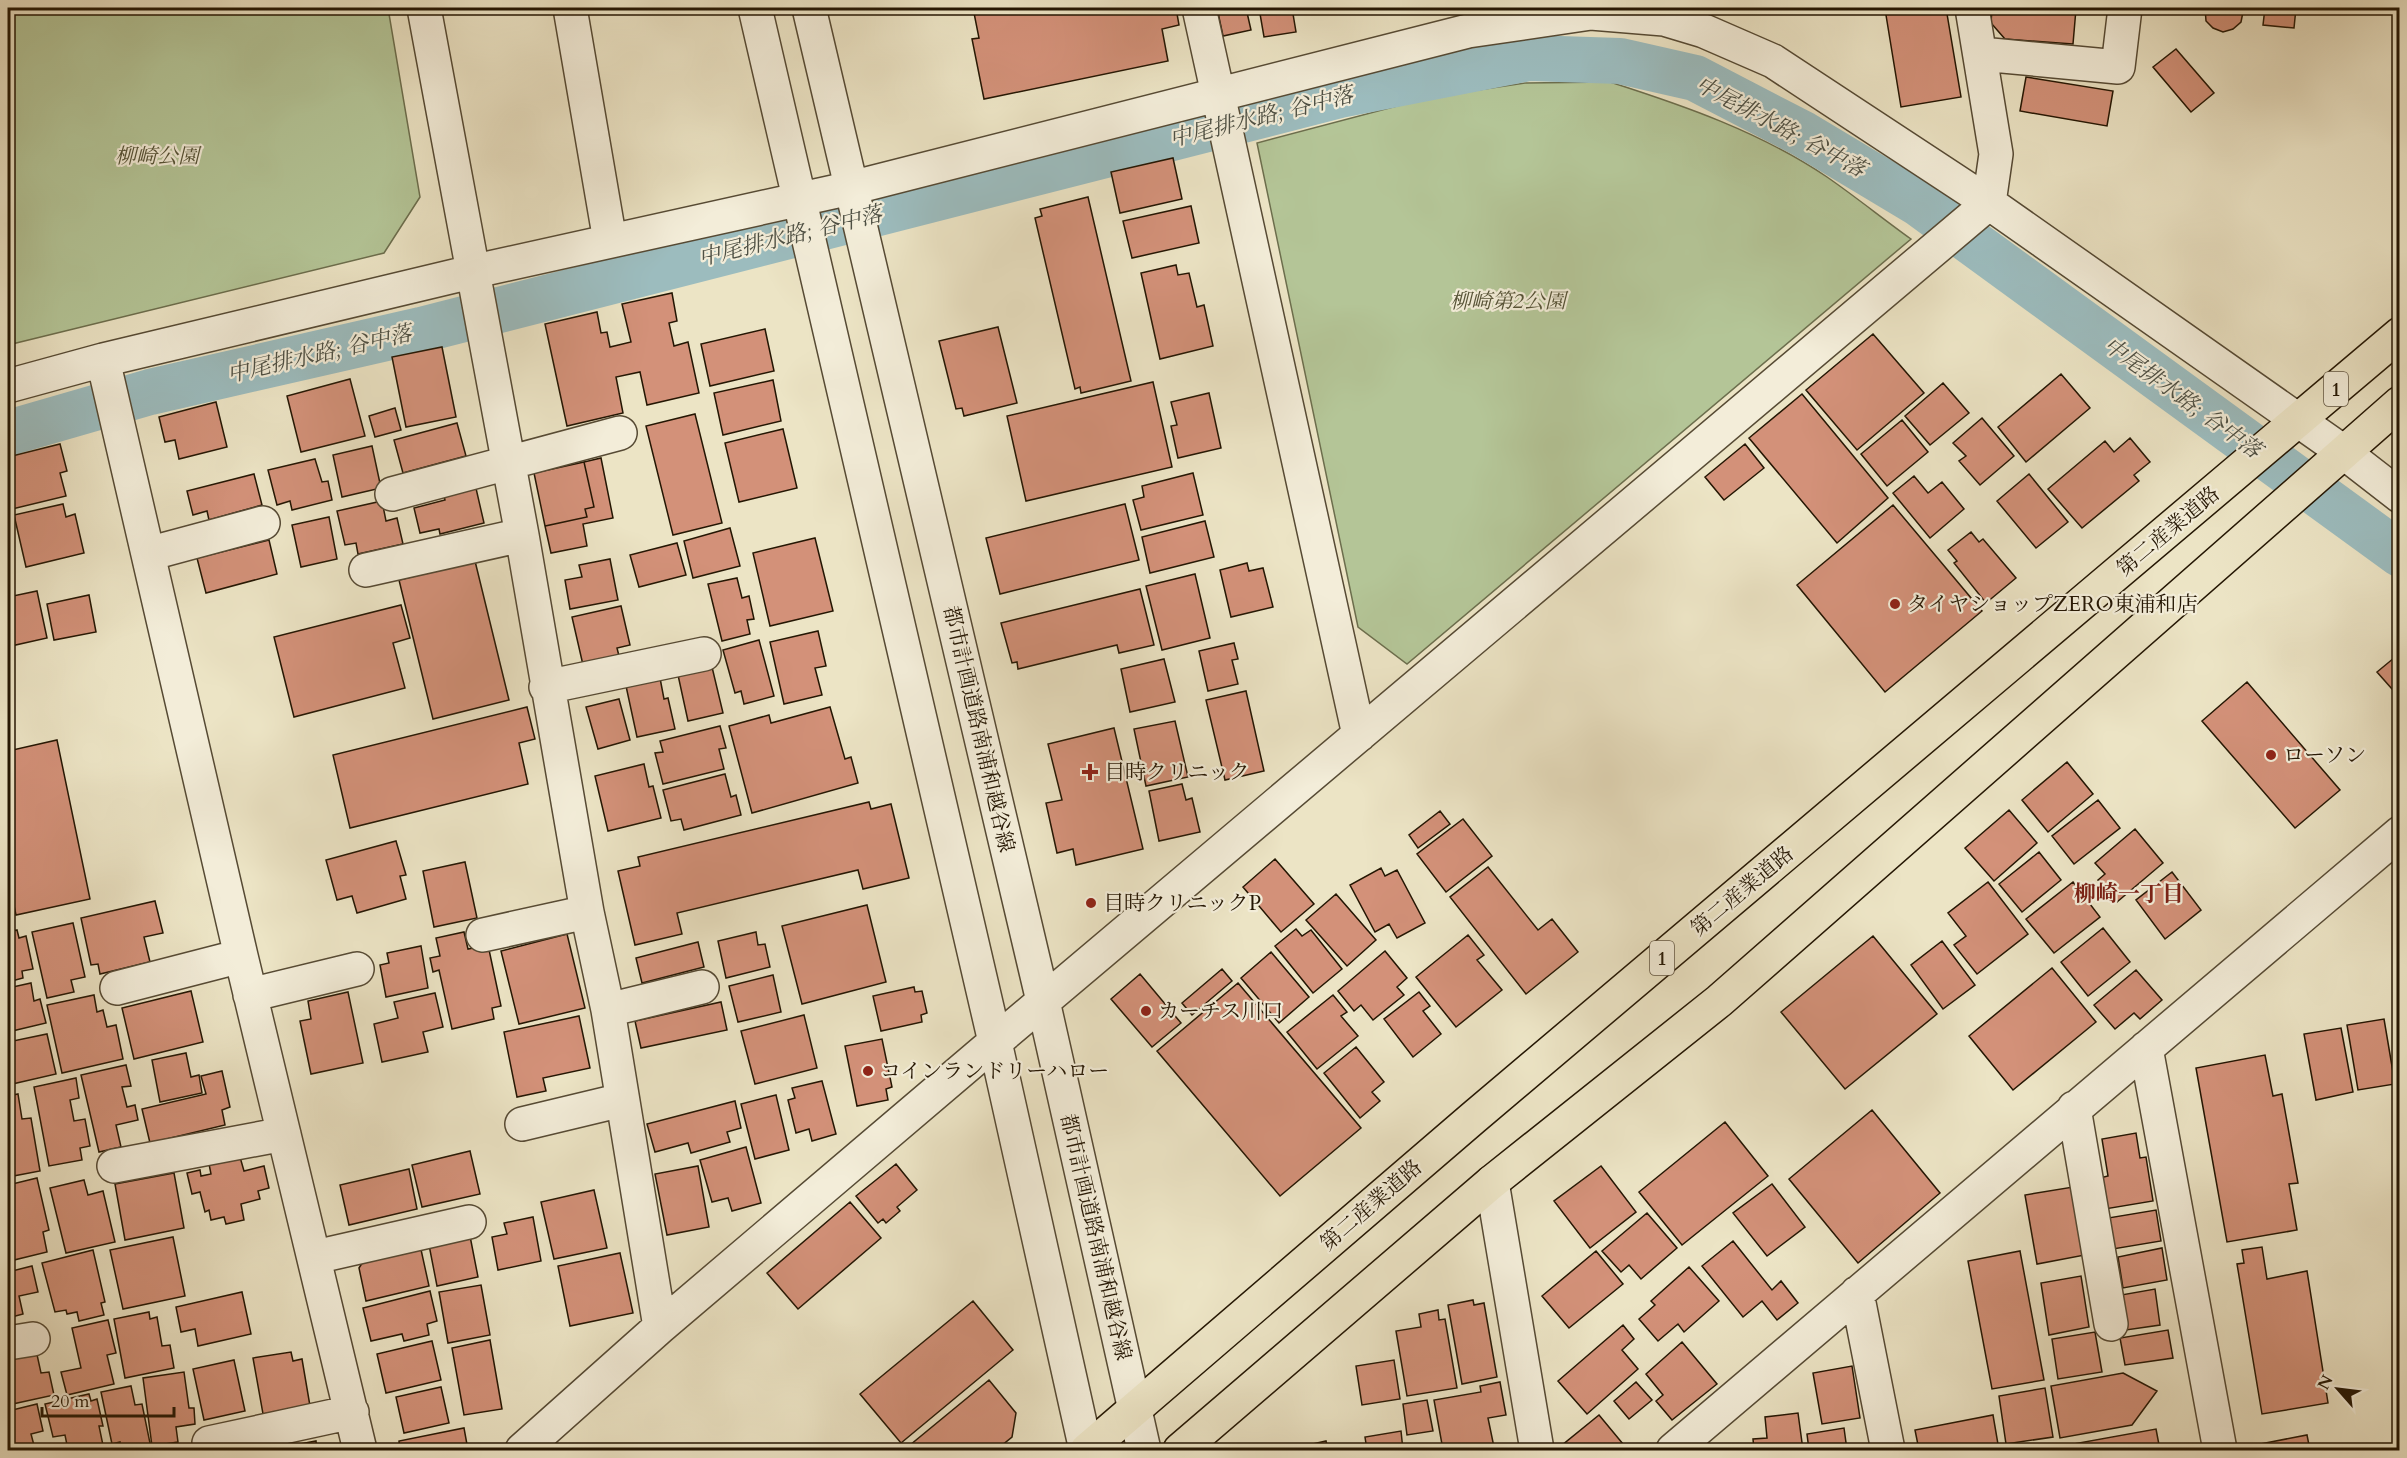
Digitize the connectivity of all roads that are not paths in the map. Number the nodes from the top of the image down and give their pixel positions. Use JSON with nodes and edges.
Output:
{"nodes":[{"id":1,"x":424,"y":8,"type":"edge"},
{"id":2,"x":570,"y":8,"type":"edge"},
{"id":3,"x":755,"y":8,"type":"edge"},
{"id":4,"x":808,"y":8,"type":"edge"},
{"id":5,"x":1199,"y":8,"type":"edge"},
{"id":6,"x":1972,"y":8,"type":"edge"},
{"id":7,"x":2125,"y":8,"type":"edge"},
{"id":8,"x":1590,"y":10,"type":"edge"},
{"id":9,"x":1981,"y":54,"type":"junction"},
{"id":10,"x":1220,"y":106,"type":"junction"},
{"id":11,"x":853,"y":195,"type":"junction"},
{"id":12,"x":1989,"y":203,"type":"junction"},
{"id":13,"x":802,"y":207,"type":"junction"},
{"id":14,"x":610,"y":241,"type":"junction"},
{"id":15,"x":474,"y":285,"type":"junction"},
{"id":16,"x":2400,"y":334,"type":"edge"},
{"id":17,"x":103,"y":360,"type":"junction"},
{"id":18,"x":8,"y":386,"type":"edge"},
{"id":19,"x":2400,"y":404,"type":"edge"},
{"id":20,"x":2297,"y":421,"type":"junction"},
{"id":21,"x":620,"y":433,"type":"dead end"},
{"id":22,"x":2331,"y":461,"type":"junction"},
{"id":23,"x":508,"y":462,"type":"junction"},
{"id":24,"x":392,"y":494,"type":"dead end"},
{"id":25,"x":2400,"y":496,"type":"edge"},
{"id":26,"x":263,"y":523,"type":"dead end"},
{"id":27,"x":522,"y":535,"type":"junction"},
{"id":28,"x":148,"y":554,"type":"junction"},
{"id":29,"x":366,"y":570,"type":"dead end"},
{"id":30,"x":704,"y":654,"type":"dead end"},
{"id":31,"x":546,"y":687,"type":"junction"},
{"id":32,"x":1359,"y":735,"type":"junction"},
{"id":33,"x":2400,"y":833,"type":"edge"},
{"id":34,"x":587,"y":912,"type":"junction"},
{"id":35,"x":483,"y":935,"type":"dead end"},
{"id":36,"x":241,"y":956,"type":"junction"},
{"id":37,"x":357,"y":969,"type":"dead end"},
{"id":38,"x":702,"y":987,"type":"dead end"},
{"id":39,"x":117,"y":988,"type":"dead end"},
{"id":40,"x":250,"y":995,"type":"junction"},
{"id":41,"x":1043,"y":1001,"type":"junction"},
{"id":42,"x":608,"y":1010,"type":"junction"},
{"id":43,"x":995,"y":1042,"type":"junction"},
{"id":44,"x":2146,"y":1048,"type":"junction"},
{"id":45,"x":622,"y":1100,"type":"junction"},
{"id":46,"x":2074,"y":1108,"type":"junction"},
{"id":47,"x":522,"y":1124,"type":"dead end"},
{"id":48,"x":284,"y":1134,"type":"junction"},
{"id":49,"x":114,"y":1166,"type":"dead end"},
{"id":50,"x":1492,"y":1182,"type":"junction"},
{"id":51,"x":469,"y":1222,"type":"dead end"},
{"id":52,"x":315,"y":1257,"type":"junction"},
{"id":53,"x":1857,"y":1293,"type":"junction"},
{"id":54,"x":2111,"y":1324,"type":"dead end"},
{"id":55,"x":660,"y":1327,"type":"junction"},
{"id":56,"x":1135,"y":1410,"type":"junction"},
{"id":57,"x":352,"y":1412,"type":"junction"},
{"id":58,"x":209,"y":1443,"type":"dead end"},
{"id":59,"x":360,"y":1450,"type":"edge"},
{"id":60,"x":522,"y":1450,"type":"edge"},
{"id":61,"x":1086,"y":1450,"type":"edge"},
{"id":62,"x":1144,"y":1450,"type":"edge"},
{"id":63,"x":1180,"y":1450,"type":"edge"},
{"id":64,"x":1537,"y":1450,"type":"edge"},
{"id":65,"x":1673,"y":1450,"type":"edge"},
{"id":66,"x":1888,"y":1450,"type":"edge"},
{"id":67,"x":2220,"y":1450,"type":"edge"}],
"edges":[{"from":1,"to":15,"type":"street"},
{"from":2,"to":14,"type":"street"},
{"from":3,"to":13,"type":"street"},
{"from":4,"to":11,"type":"street","name":"都市計画道路南浦和越谷線"},
{"from":5,"to":10,"type":"street"},
{"from":6,"to":9,"type":"street"},
{"from":7,"to":9,"type":"street"},
{"from":8,"to":10,"type":"street"},
{"from":8,"to":12,"type":"street"},
{"from":9,"to":12,"type":"street"},
{"from":10,"to":11,"type":"street"},
{"from":10,"to":32,"type":"street"},
{"from":11,"to":13,"type":"street"},
{"from":11,"to":41,"type":"street","name":"都市計画道路南浦和越谷線"},
{"from":12,"to":20,"type":"street"},
{"from":12,"to":32,"type":"street"},
{"from":13,"to":14,"type":"street"},
{"from":13,"to":43,"type":"street"},
{"from":14,"to":15,"type":"street"},
{"from":15,"to":17,"type":"street"},
{"from":15,"to":23,"type":"street"},
{"from":16,"to":20,"type":"main road","name":"第二産業道路","number":"1"},
{"from":17,"to":18,"type":"street"},
{"from":17,"to":28,"type":"street"},
{"from":19,"to":22,"type":"main road","number":"1"},
{"from":20,"to":22,"type":"street"},
{"from":20,"to":56,"type":"main road","name":"第二産業道路","number":"1"},
{"from":21,"to":23,"type":"street"},
{"from":22,"to":25,"type":"street"},
{"from":22,"to":50,"type":"main road","number":"1"},
{"from":23,"to":24,"type":"street"},
{"from":23,"to":27,"type":"street"},
{"from":26,"to":28,"type":"street"},
{"from":27,"to":29,"type":"street"},
{"from":27,"to":31,"type":"street"},
{"from":28,"to":36,"type":"street"},
{"from":30,"to":31,"type":"street"},
{"from":31,"to":34,"type":"street"},
{"from":32,"to":41,"type":"street"},
{"from":33,"to":44,"type":"street"},
{"from":34,"to":35,"type":"street"},
{"from":34,"to":42,"type":"street"},
{"from":36,"to":39,"type":"street"},
{"from":36,"to":40,"type":"street"},
{"from":37,"to":40,"type":"street"},
{"from":38,"to":42,"type":"street"},
{"from":40,"to":48,"type":"street"},
{"from":41,"to":43,"type":"street"},
{"from":41,"to":56,"type":"street","name":"都市計画道路南浦和越谷線"},
{"from":42,"to":45,"type":"street"},
{"from":43,"to":55,"type":"street"},
{"from":43,"to":61,"type":"street"},
{"from":44,"to":46,"type":"street"},
{"from":44,"to":67,"type":"street"},
{"from":45,"to":47,"type":"street"},
{"from":45,"to":55,"type":"street"},
{"from":46,"to":53,"type":"street"},
{"from":46,"to":54,"type":"street"},
{"from":48,"to":49,"type":"street"},
{"from":48,"to":52,"type":"street"},
{"from":50,"to":63,"type":"main road","number":"1"},
{"from":50,"to":64,"type":"street"},
{"from":51,"to":52,"type":"street"},
{"from":52,"to":57,"type":"street"},
{"from":53,"to":65,"type":"street"},
{"from":53,"to":66,"type":"street"},
{"from":55,"to":60,"type":"street"},
{"from":56,"to":61,"type":"main road","name":"第二産業道路","number":"1"},
{"from":56,"to":62,"type":"street","name":"都市計画道路南浦和越谷線"},
{"from":57,"to":58,"type":"street"},
{"from":57,"to":59,"type":"street"}]}
